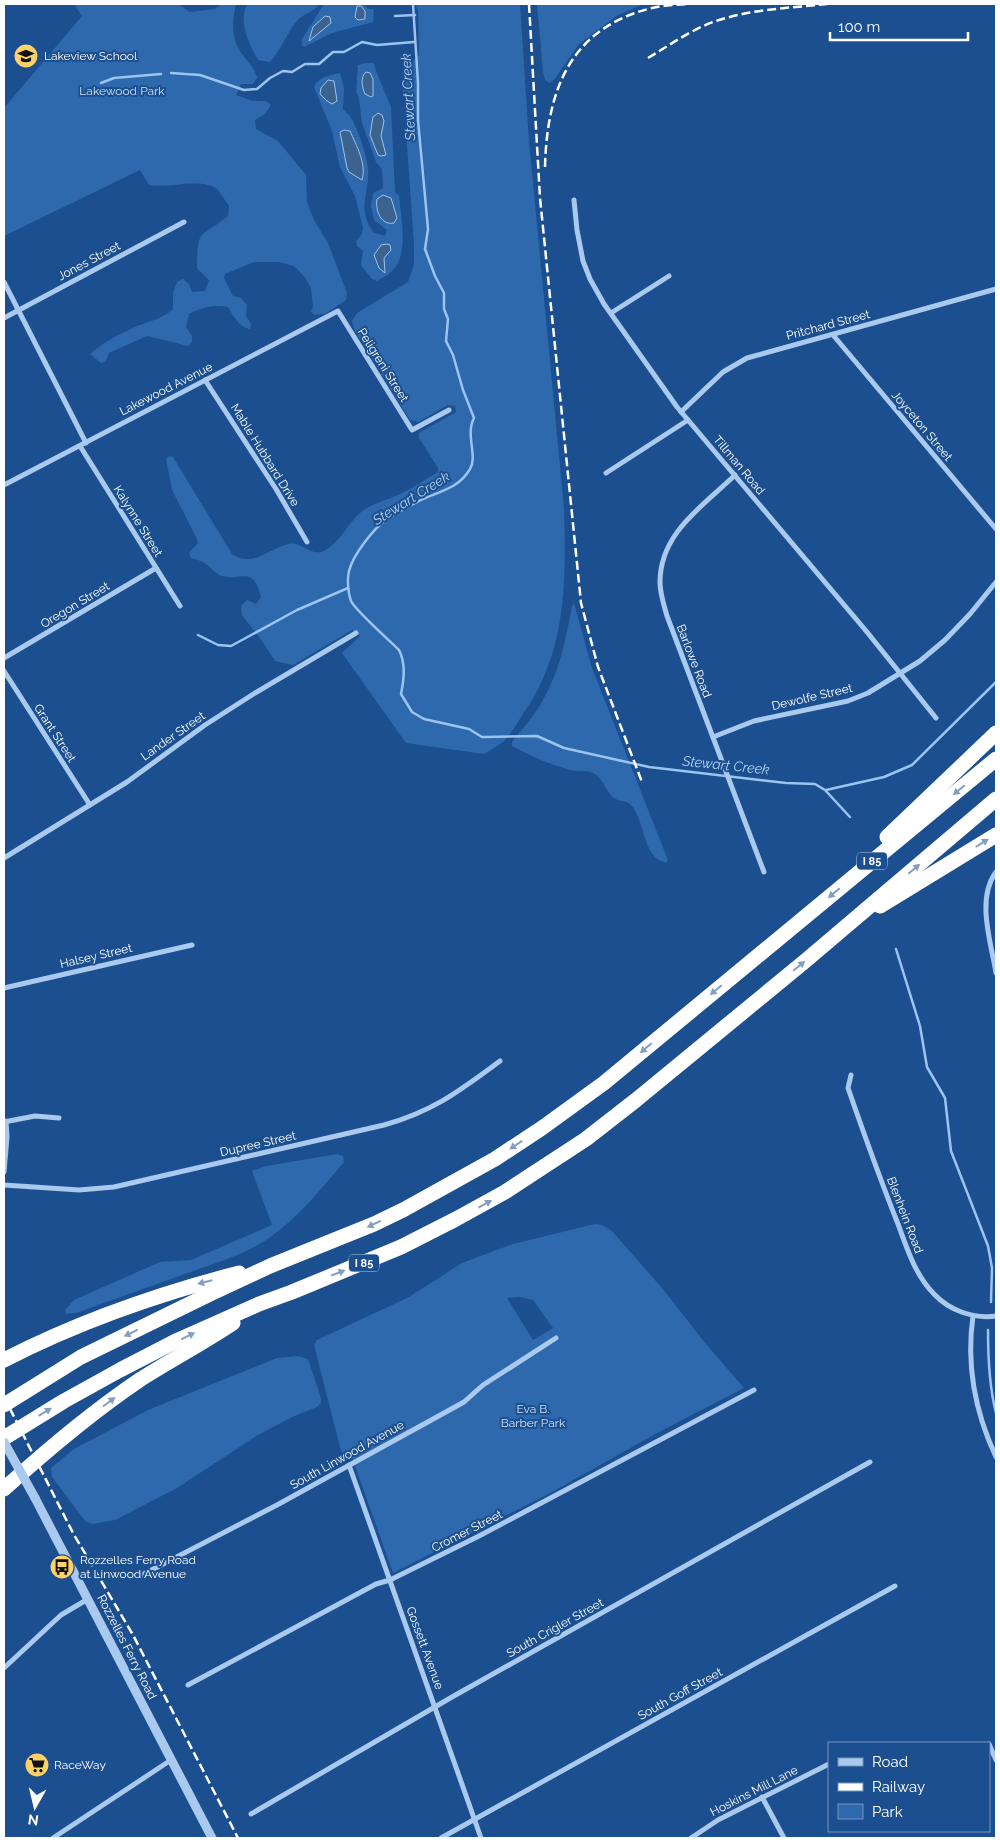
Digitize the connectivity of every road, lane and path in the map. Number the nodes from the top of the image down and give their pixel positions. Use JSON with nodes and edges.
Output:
{"nodes":[{"id":1,"x":574,"y":200,"type":"dead end"},
{"id":2,"x":184,"y":222,"type":"dead end"},
{"id":3,"x":669,"y":276,"type":"dead end"},
{"id":4,"x":4,"y":282,"type":"edge"},
{"id":5,"x":996,"y":289,"type":"edge"},
{"id":6,"x":18,"y":311,"type":"junction"},
{"id":7,"x":338,"y":311,"type":"joint"},
{"id":8,"x":611,"y":313,"type":"junction"},
{"id":9,"x":4,"y":318,"type":"edge"},
{"id":10,"x":833,"y":334,"type":"junction"},
{"id":11,"x":205,"y":380,"type":"junction"},
{"id":12,"x":449,"y":410,"type":"dead end"},
{"id":13,"x":681,"y":412,"type":"junction"},
{"id":14,"x":688,"y":420,"type":"junction"},
{"id":15,"x":86,"y":443,"type":"junction"},
{"id":16,"x":80,"y":446,"type":"junction"},
{"id":17,"x":606,"y":473,"type":"dead end"},
{"id":18,"x":735,"y":475,"type":"junction"},
{"id":19,"x":4,"y":485,"type":"edge"},
{"id":20,"x":996,"y":529,"type":"edge"},
{"id":21,"x":307,"y":542,"type":"dead end"},
{"id":22,"x":156,"y":568,"type":"junction"},
{"id":23,"x":996,"y":582,"type":"edge"},
{"id":24,"x":180,"y":606,"type":"dead end"},
{"id":25,"x":356,"y":633,"type":"dead end"},
{"id":26,"x":4,"y":658,"type":"edge"},
{"id":27,"x":4,"y":671,"type":"edge"},
{"id":28,"x":900,"y":674,"type":"junction"},
{"id":29,"x":936,"y":718,"type":"dead end"},
{"id":30,"x":996,"y":733,"type":"edge"},
{"id":31,"x":713,"y":737,"type":"junction"},
{"id":32,"x":996,"y":759,"type":"edge"},
{"id":33,"x":996,"y":799,"type":"edge"},
{"id":34,"x":90,"y":805,"type":"junction"},
{"id":35,"x":996,"y":834,"type":"edge"},
{"id":36,"x":4,"y":858,"type":"edge"},
{"id":37,"x":764,"y":872,"type":"dead end"},
{"id":38,"x":996,"y":872,"type":"edge"},
{"id":39,"x":853,"y":877,"type":"junction"},
{"id":40,"x":837,"y":934,"type":"junction"},
{"id":41,"x":192,"y":945,"type":"dead end"},
{"id":42,"x":996,"y":972,"type":"edge"},
{"id":43,"x":4,"y":988,"type":"edge"},
{"id":44,"x":500,"y":1061,"type":"dead end"},
{"id":45,"x":851,"y":1075,"type":"dead end"},
{"id":46,"x":59,"y":1118,"type":"dead end"},
{"id":47,"x":5,"y":1122,"type":"edge"},
{"id":48,"x":4,"y":1172,"type":"edge"},
{"id":49,"x":4,"y":1185,"type":"edge"},
{"id":50,"x":270,"y":1266,"type":"junction"},
{"id":51,"x":259,"y":1304,"type":"junction"},
{"id":52,"x":973,"y":1316,"type":"junction"},
{"id":53,"x":996,"y":1316,"type":"edge"},
{"id":54,"x":556,"y":1338,"type":"dead end"},
{"id":55,"x":4,"y":1360,"type":"edge"},
{"id":56,"x":754,"y":1390,"type":"dead end"},
{"id":57,"x":4,"y":1405,"type":"edge"},
{"id":58,"x":4,"y":1440,"type":"edge"},
{"id":59,"x":996,"y":1457,"type":"edge"},
{"id":60,"x":870,"y":1462,"type":"dead end"},
{"id":61,"x":349,"y":1465,"type":"junction"},
{"id":62,"x":4,"y":1489,"type":"edge"},
{"id":63,"x":140,"y":1576,"type":"dead end"},
{"id":64,"x":390,"y":1580,"type":"junction"},
{"id":65,"x":895,"y":1586,"type":"dead end"},
{"id":66,"x":88,"y":1599,"type":"junction"},
{"id":67,"x":4,"y":1668,"type":"edge"},
{"id":68,"x":188,"y":1686,"type":"dead end"},
{"id":69,"x":435,"y":1708,"type":"junction"},
{"id":70,"x":990,"y":1746,"type":"edge"},
{"id":71,"x":171,"y":1760,"type":"junction"},
{"id":72,"x":996,"y":1760,"type":"edge"},
{"id":73,"x":828,"y":1764,"type":"edge"},
{"id":74,"x":762,"y":1797,"type":"junction"},
{"id":75,"x":250,"y":1814,"type":"dead end"},
{"id":76,"x":474,"y":1819,"type":"junction"},
{"id":77,"x":700,"y":1832,"type":"junction"},
{"id":78,"x":53,"y":1838,"type":"edge"},
{"id":79,"x":212,"y":1838,"type":"edge"},
{"id":80,"x":441,"y":1838,"type":"edge"},
{"id":81,"x":481,"y":1838,"type":"edge"},
{"id":82,"x":691,"y":1838,"type":"edge"},
{"id":83,"x":703,"y":1838,"type":"edge"},
{"id":84,"x":784,"y":1838,"type":"edge"}],
"edges":[{"from":1,"to":8,"type":"street","name":"Tillman Road"},
{"from":2,"to":6,"type":"street","name":"Jones Street"},
{"from":3,"to":8,"type":"street"},
{"from":4,"to":6,"type":"street"},
{"from":5,"to":10,"type":"street","name":"Pritchard Street"},
{"from":6,"to":9,"type":"street","name":"Jones Street"},
{"from":6,"to":15,"type":"street"},
{"from":7,"to":11,"type":"street","name":"Lakewood Avenue"},
{"from":7,"to":12,"type":"street","name":"Peligreni Street"},
{"from":8,"to":13,"type":"street","name":"Tillman Road"},
{"from":10,"to":13,"type":"street","name":"Pritchard Street"},
{"from":10,"to":20,"type":"street","name":"Joyceton Street"},
{"from":11,"to":15,"type":"street","name":"Lakewood Avenue"},
{"from":11,"to":21,"type":"street","name":"Mable Hubbard Drive"},
{"from":13,"to":14,"type":"street","name":"Tillman Road"},
{"from":14,"to":17,"type":"street"},
{"from":14,"to":18,"type":"street","name":"Tillman Road"},
{"from":15,"to":16,"type":"street","name":"Lakewood Avenue"},
{"from":16,"to":19,"type":"street","name":"Lakewood Avenue"},
{"from":16,"to":22,"type":"street","name":"Kalynne Street"},
{"from":18,"to":28,"type":"street","name":"Tillman Road"},
{"from":18,"to":31,"type":"street","name":"Barlowe Road"},
{"from":22,"to":24,"type":"street","name":"Kalynne Street"},
{"from":22,"to":26,"type":"street","name":"Oregon Street"},
{"from":23,"to":28,"type":"street","name":"Dewolfe Street"},
{"from":25,"to":34,"type":"street","name":"Lander Street"},
{"from":27,"to":34,"type":"street","name":"Grant Street"},
{"from":28,"to":29,"type":"street","name":"Tillman Road"},
{"from":28,"to":31,"type":"street","name":"Dewolfe Street"},
{"from":30,"to":39,"type":"highway"},
{"from":31,"to":37,"type":"street","name":"Barlowe Road"},
{"from":32,"to":39,"type":"highway","number":"I 85","one_way":true},
{"from":40,"to":33,"type":"highway","number":"I 85","one_way":true},
{"from":34,"to":36,"type":"street","name":"Lander Street"},
{"from":40,"to":35,"type":"highway","one_way":true},
{"from":38,"to":42,"type":"street"},
{"from":39,"to":50,"type":"highway","number":"I 85","one_way":true},
{"from":51,"to":40,"type":"highway","number":"I 85","one_way":true},
{"from":41,"to":43,"type":"street","name":"Halsey Street"},
{"from":44,"to":49,"type":"street","name":"Dupree Street"},
{"from":45,"to":52,"type":"street","name":"Blenhein Road"},
{"from":46,"to":47,"type":"street"},
{"from":47,"to":48,"type":"street"},
{"from":50,"to":55,"type":"highway","one_way":true},
{"from":50,"to":57,"type":"highway","number":"I 85","one_way":true},
{"from":58,"to":51,"type":"highway","number":"I 85","one_way":true},
{"from":62,"to":51,"type":"highway","one_way":true},
{"from":52,"to":53,"type":"street","name":"Blenhein Road"},
{"from":52,"to":59,"type":"street"},
{"from":54,"to":61,"type":"street","name":"South Linwood Avenue"},
{"from":56,"to":64,"type":"street","name":"Cromer Street"},
{"from":58,"to":66,"type":"street","name":"Rozzelles Ferry Road","bridge":true},
{"from":60,"to":69,"type":"street","name":"South Crigler Street"},
{"from":61,"to":63,"type":"street","name":"South Linwood Avenue"},
{"from":61,"to":64,"type":"street","name":"Gossett Avenue"},
{"from":64,"to":68,"type":"street","name":"Cromer Street"},
{"from":64,"to":69,"type":"street","name":"Gossett Avenue"},
{"from":65,"to":76,"type":"street","name":"South Goff Street"},
{"from":66,"to":67,"type":"street"},
{"from":66,"to":71,"type":"street","name":"Rozzelles Ferry Road"},
{"from":69,"to":75,"type":"street","name":"South Crigler Street"},
{"from":69,"to":76,"type":"street","name":"Gossett Avenue"},
{"from":70,"to":72,"type":"street"},
{"from":71,"to":78,"type":"street"},
{"from":71,"to":79,"type":"street","name":"Rozzelles Ferry Road"},
{"from":73,"to":74,"type":"street","name":"Hoskins Mill Lane"},
{"from":74,"to":77,"type":"street","name":"Hoskins Mill Lane"},
{"from":74,"to":84,"type":"street"},
{"from":76,"to":80,"type":"street","name":"South Goff Street"},
{"from":76,"to":81,"type":"street","name":"Gossett Avenue"},
{"from":77,"to":82,"type":"street","name":"Hoskins Mill Lane"},
{"from":77,"to":83,"type":"street"}]}
